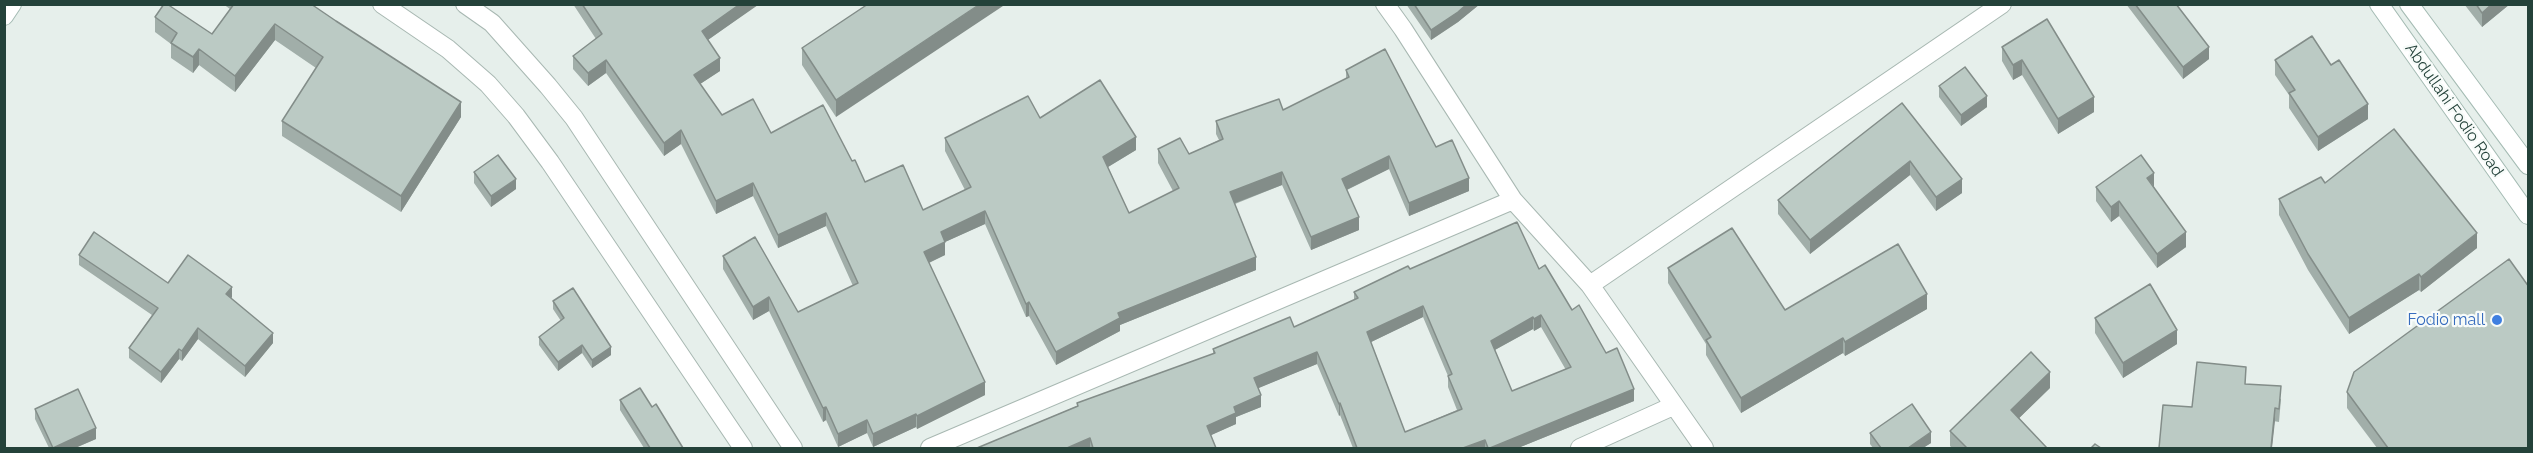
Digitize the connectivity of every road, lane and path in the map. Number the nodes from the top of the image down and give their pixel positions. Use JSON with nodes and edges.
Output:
{"nodes":[{"id":1,"x":12,"y":4,"type":"edge"},
{"id":2,"x":382,"y":4,"type":"edge"},
{"id":3,"x":465,"y":4,"type":"edge"},
{"id":4,"x":1385,"y":4,"type":"edge"},
{"id":5,"x":2002,"y":4,"type":"edge"},
{"id":6,"x":2379,"y":4,"type":"edge"},
{"id":7,"x":2409,"y":4,"type":"edge"},
{"id":8,"x":4,"y":16,"type":"edge"},
{"id":9,"x":2529,"y":165,"type":"edge"},
{"id":10,"x":1513,"y":200,"type":"junction"},
{"id":11,"x":2529,"y":215,"type":"edge"},
{"id":12,"x":1590,"y":285,"type":"junction"},
{"id":13,"x":1673,"y":406,"type":"junction"},
{"id":14,"x":743,"y":448,"type":"edge"},
{"id":15,"x":793,"y":448,"type":"edge"},
{"id":16,"x":930,"y":448,"type":"edge"},
{"id":17,"x":1580,"y":448,"type":"edge"},
{"id":18,"x":1704,"y":448,"type":"edge"}],
"edges":[{"from":1,"to":8,"type":"street"},
{"from":2,"to":14,"type":"street"},
{"from":3,"to":15,"type":"street"},
{"from":4,"to":10,"type":"street"},
{"from":5,"to":12,"type":"street"},
{"from":6,"to":11,"type":"street","name":"Abdullahi Fodio Road"},
{"from":7,"to":9,"type":"street","name":"Abdullahi Fodio Road"},
{"from":10,"to":12,"type":"street"},
{"from":10,"to":16,"type":"street"},
{"from":12,"to":13,"type":"street"},
{"from":13,"to":17,"type":"street"},
{"from":13,"to":18,"type":"street"}]}
